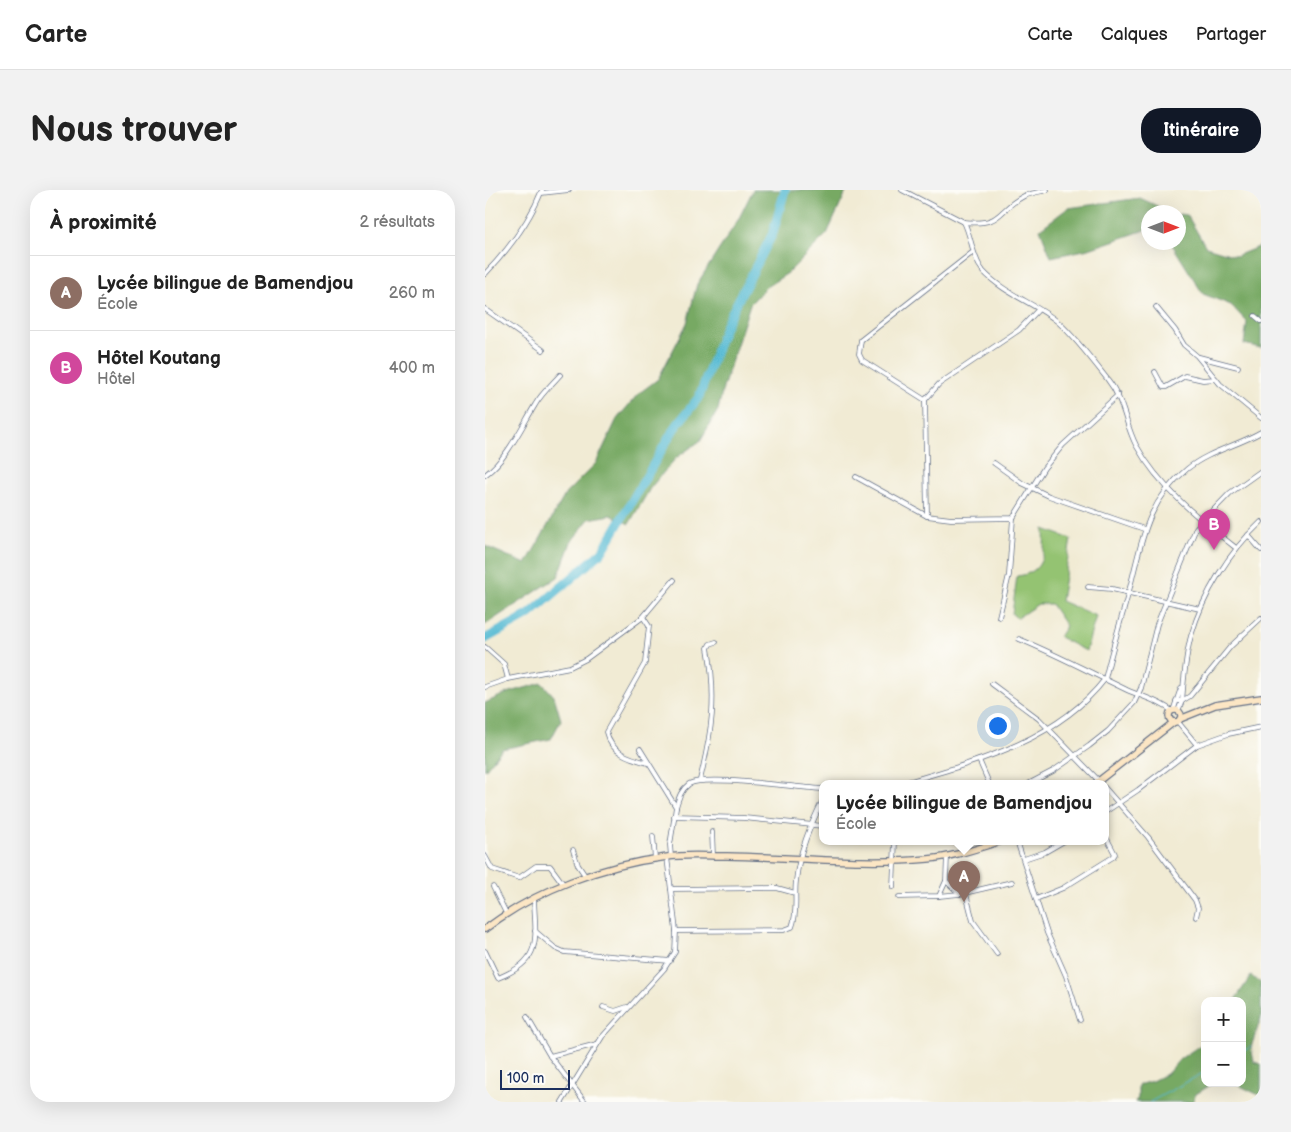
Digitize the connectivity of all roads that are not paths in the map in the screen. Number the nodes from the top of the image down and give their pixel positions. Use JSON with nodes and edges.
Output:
{"nodes":[{"id":1,"x":569,"y":190,"type":"edge"},
{"id":2,"x":902,"y":190,"type":"edge"},
{"id":3,"x":1047,"y":190,"type":"edge"},
{"id":4,"x":1259,"y":190,"type":"edge"},
{"id":5,"x":541,"y":191,"type":"edge"},
{"id":6,"x":1261,"y":194,"type":"edge"},
{"id":7,"x":964,"y":222,"type":"junction"},
{"id":8,"x":973,"y":252,"type":"junction"},
{"id":9,"x":485,"y":274,"type":"edge"},
{"id":10,"x":1156,"y":307,"type":"dead end"},
{"id":11,"x":485,"y":309,"type":"edge"},
{"id":12,"x":1037,"y":310,"type":"junction"},
{"id":13,"x":1255,"y":316,"type":"dead end"},
{"id":14,"x":1261,"y":321,"type":"edge"},
{"id":15,"x":543,"y":350,"type":"dead end"},
{"id":16,"x":1197,"y":356,"type":"junction"},
{"id":17,"x":1238,"y":367,"type":"dead end"},
{"id":18,"x":1155,"y":372,"type":"dead end"},
{"id":19,"x":560,"y":375,"type":"dead end"},
{"id":20,"x":1216,"y":379,"type":"junction"},
{"id":21,"x":1118,"y":395,"type":"junction"},
{"id":22,"x":925,"y":400,"type":"junction"},
{"id":23,"x":1261,"y":418,"type":"edge"},
{"id":24,"x":1261,"y":432,"type":"edge"},
{"id":25,"x":1224,"y":441,"type":"dead end"},
{"id":26,"x":1224,"y":447,"type":"junction"},
{"id":27,"x":993,"y":463,"type":"dead end"},
{"id":28,"x":1261,"y":471,"type":"edge"},
{"id":29,"x":485,"y":475,"type":"edge"},
{"id":30,"x":856,"y":477,"type":"dead end"},
{"id":31,"x":1031,"y":488,"type":"junction"},
{"id":32,"x":1168,"y":489,"type":"junction"},
{"id":33,"x":927,"y":516,"type":"junction"},
{"id":34,"x":1013,"y":518,"type":"junction"},
{"id":35,"x":1203,"y":520,"type":"junction"},
{"id":36,"x":1261,"y":522,"type":"edge"},
{"id":37,"x":1144,"y":529,"type":"junction"},
{"id":38,"x":1248,"y":535,"type":"junction"},
{"id":39,"x":1236,"y":548,"type":"junction"},
{"id":40,"x":1261,"y":550,"type":"edge"},
{"id":41,"x":674,"y":580,"type":"dead end"},
{"id":42,"x":1088,"y":587,"type":"dead end"},
{"id":43,"x":1129,"y":593,"type":"junction"},
{"id":44,"x":1166,"y":601,"type":"junction"},
{"id":45,"x":1200,"y":609,"type":"junction"},
{"id":46,"x":643,"y":617,"type":"junction"},
{"id":47,"x":999,"y":617,"type":"dead end"},
{"id":48,"x":1261,"y":618,"type":"edge"},
{"id":49,"x":1019,"y":639,"type":"dead end"},
{"id":50,"x":716,"y":642,"type":"dead end"},
{"id":51,"x":485,"y":647,"type":"edge"},
{"id":52,"x":508,"y":679,"type":"junction"},
{"id":53,"x":1105,"y":679,"type":"junction"},
{"id":54,"x":992,"y":684,"type":"dead end"},
{"id":55,"x":1183,"y":686,"type":"junction"},
{"id":56,"x":485,"y":687,"type":"edge"},
{"id":57,"x":1139,"y":695,"type":"junction"},
{"id":58,"x":1261,"y":698,"type":"edge"},
{"id":59,"x":1176,"y":701,"type":"junction"},
{"id":60,"x":1182,"y":701,"type":"junction"},
{"id":61,"x":1175,"y":716,"type":"junction"},
{"id":62,"x":1261,"y":726,"type":"edge"},
{"id":63,"x":1049,"y":729,"type":"junction"},
{"id":64,"x":1197,"y":746,"type":"junction"},
{"id":65,"x":640,"y":749,"type":"dead end"},
{"id":66,"x":1076,"y":756,"type":"junction"},
{"id":67,"x":979,"y":760,"type":"junction"},
{"id":68,"x":648,"y":763,"type":"junction"},
{"id":69,"x":700,"y":780,"type":"junction"},
{"id":70,"x":916,"y":780,"type":"edge"},
{"id":71,"x":988,"y":780,"type":"edge"},
{"id":72,"x":1035,"y":780,"type":"edge"},
{"id":73,"x":1097,"y":780,"type":"edge"},
{"id":74,"x":1101,"y":780,"type":"edge"},
{"id":75,"x":819,"y":789,"type":"edge"},
{"id":76,"x":1109,"y":793,"type":"edge"},
{"id":77,"x":1118,"y":804,"type":"junction"},
{"id":78,"x":675,"y":807,"type":"junction"},
{"id":79,"x":819,"y":808,"type":"edge"},
{"id":80,"x":1109,"y":810,"type":"edge"},
{"id":81,"x":674,"y":816,"type":"junction"},
{"id":82,"x":810,"y":825,"type":"junction"},
{"id":83,"x":819,"y":826,"type":"edge"},
{"id":84,"x":712,"y":832,"type":"dead end"},
{"id":85,"x":653,"y":836,"type":"dead end"},
{"id":86,"x":1109,"y":844,"type":"edge"},
{"id":87,"x":895,"y":845,"type":"edge"},
{"id":88,"x":987,"y":845,"type":"edge"},
{"id":89,"x":1019,"y":845,"type":"edge"},
{"id":90,"x":1057,"y":845,"type":"edge"},
{"id":91,"x":573,"y":850,"type":"dead end"},
{"id":92,"x":485,"y":856,"type":"edge"},
{"id":93,"x":713,"y":856,"type":"junction"},
{"id":94,"x":947,"y":856,"type":"junction"},
{"id":95,"x":669,"y":857,"type":"junction"},
{"id":96,"x":801,"y":858,"type":"junction"},
{"id":97,"x":655,"y":859,"type":"junction"},
{"id":98,"x":1024,"y":859,"type":"junction"},
{"id":99,"x":895,"y":862,"type":"junction"},
{"id":100,"x":586,"y":877,"type":"junction"},
{"id":101,"x":946,"y":881,"type":"junction"},
{"id":102,"x":1012,"y":882,"type":"dead end"},
{"id":103,"x":564,"y":885,"type":"junction"},
{"id":104,"x":493,"y":887,"type":"dead end"},
{"id":105,"x":893,"y":887,"type":"dead end"},
{"id":106,"x":671,"y":889,"type":"junction"},
{"id":107,"x":795,"y":892,"type":"junction"},
{"id":108,"x":959,"y":894,"type":"junction"},
{"id":109,"x":966,"y":894,"type":"junction"},
{"id":110,"x":939,"y":896,"type":"junction"},
{"id":111,"x":899,"y":897,"type":"dead end"},
{"id":112,"x":534,"y":898,"type":"junction"},
{"id":113,"x":1036,"y":899,"type":"junction"},
{"id":114,"x":507,"y":913,"type":"junction"},
{"id":115,"x":1196,"y":917,"type":"dead end"},
{"id":116,"x":485,"y":929,"type":"edge"},
{"id":117,"x":535,"y":931,"type":"junction"},
{"id":118,"x":676,"y":931,"type":"junction"},
{"id":119,"x":485,"y":951,"type":"edge"},
{"id":120,"x":997,"y":954,"type":"dead end"},
{"id":121,"x":670,"y":962,"type":"junction"},
{"id":122,"x":629,"y":1006,"type":"junction"},
{"id":123,"x":603,"y":1007,"type":"dead end"},
{"id":124,"x":527,"y":1017,"type":"dead end"},
{"id":125,"x":1081,"y":1020,"type":"dead end"},
{"id":126,"x":597,"y":1044,"type":"junction"},
{"id":127,"x":550,"y":1056,"type":"junction"},
{"id":128,"x":572,"y":1087,"type":"junction"},
{"id":129,"x":562,"y":1102,"type":"edge"},
{"id":130,"x":585,"y":1102,"type":"edge"}],
"edges":[{"from":1,"to":5,"type":"street"},
{"from":2,"to":7,"type":"street"},
{"from":3,"to":7,"type":"street"},
{"from":4,"to":6,"type":"street"},
{"from":5,"to":9,"type":"street"},
{"from":7,"to":8,"type":"street"},
{"from":8,"to":12,"type":"street"},
{"from":8,"to":22,"type":"street"},
{"from":10,"to":16,"type":"street"},
{"from":11,"to":15,"type":"street"},
{"from":12,"to":21,"type":"street"},
{"from":12,"to":22,"type":"street"},
{"from":13,"to":14,"type":"street"},
{"from":16,"to":17,"type":"street"},
{"from":16,"to":20,"type":"street"},
{"from":18,"to":20,"type":"street"},
{"from":19,"to":29,"type":"street"},
{"from":20,"to":23,"type":"street"},
{"from":21,"to":31,"type":"street"},
{"from":21,"to":32,"type":"street"},
{"from":22,"to":33,"type":"street"},
{"from":24,"to":26,"type":"street"},
{"from":25,"to":26,"type":"street"},
{"from":26,"to":32,"type":"street"},
{"from":27,"to":31,"type":"street"},
{"from":28,"to":35,"type":"street"},
{"from":30,"to":33,"type":"street"},
{"from":31,"to":34,"type":"street"},
{"from":31,"to":37,"type":"street"},
{"from":32,"to":35,"type":"street"},
{"from":32,"to":37,"type":"street"},
{"from":33,"to":34,"type":"street"},
{"from":34,"to":47,"type":"street"},
{"from":35,"to":39,"type":"street"},
{"from":35,"to":44,"type":"street"},
{"from":36,"to":38,"type":"street"},
{"from":37,"to":43,"type":"street"},
{"from":38,"to":39,"type":"street"},
{"from":38,"to":40,"type":"street"},
{"from":39,"to":45,"type":"street"},
{"from":41,"to":46,"type":"street"},
{"from":42,"to":43,"type":"street"},
{"from":43,"to":44,"type":"street"},
{"from":43,"to":53,"type":"street"},
{"from":44,"to":45,"type":"street"},
{"from":44,"to":57,"type":"street"},
{"from":45,"to":55,"type":"street"},
{"from":46,"to":52,"type":"street"},
{"from":46,"to":68,"type":"street"},
{"from":48,"to":60,"type":"street"},
{"from":49,"to":53,"type":"street"},
{"from":50,"to":69,"type":"street"},
{"from":51,"to":52,"type":"street"},
{"from":52,"to":56,"type":"street"},
{"from":53,"to":57,"type":"street"},
{"from":53,"to":63,"type":"street"},
{"from":54,"to":63,"type":"street"},
{"from":55,"to":59,"type":"street"},
{"from":55,"to":60,"type":"street"},
{"from":57,"to":61,"type":"street"},
{"from":57,"to":66,"type":"street"},
{"from":58,"to":61,"type":"main road"},
{"from":59,"to":60,"type":"street"},
{"from":59,"to":61,"type":"street"},
{"from":60,"to":61,"type":"street"},
{"from":61,"to":64,"type":"street"},
{"from":61,"to":74,"type":"main road"},
{"from":62,"to":64,"type":"street"},
{"from":63,"to":66,"type":"street"},
{"from":63,"to":67,"type":"street"},
{"from":64,"to":77,"type":"street"},
{"from":65,"to":68,"type":"street"},
{"from":66,"to":72,"type":"street"},
{"from":66,"to":73,"type":"street"},
{"from":67,"to":70,"type":"street"},
{"from":67,"to":71,"type":"street"},
{"from":68,"to":78,"type":"street"},
{"from":69,"to":75,"type":"street"},
{"from":69,"to":78,"type":"street"},
{"from":76,"to":77,"type":"street"},
{"from":77,"to":80,"type":"street"},
{"from":77,"to":115,"type":"street"},
{"from":78,"to":81,"type":"street"},
{"from":79,"to":82,"type":"street"},
{"from":81,"to":82,"type":"street"},
{"from":81,"to":95,"type":"street"},
{"from":82,"to":83,"type":"street"},
{"from":82,"to":96,"type":"street"},
{"from":84,"to":93,"type":"street"},
{"from":85,"to":97,"type":"street"},
{"from":86,"to":113,"type":"street"},
{"from":87,"to":99,"type":"street"},
{"from":88,"to":94,"type":"main road"},
{"from":89,"to":98,"type":"street"},
{"from":90,"to":98,"type":"street"},
{"from":91,"to":100,"type":"street"},
{"from":92,"to":103,"type":"street"},
{"from":93,"to":95,"type":"main road"},
{"from":93,"to":96,"type":"main road"},
{"from":94,"to":99,"type":"main road"},
{"from":94,"to":101,"type":"street"},
{"from":95,"to":97,"type":"main road"},
{"from":95,"to":106,"type":"street"},
{"from":96,"to":99,"type":"main road"},
{"from":96,"to":107,"type":"street"},
{"from":97,"to":100,"type":"main road"},
{"from":98,"to":113,"type":"street"},
{"from":99,"to":105,"type":"street"},
{"from":100,"to":103,"type":"main road"},
{"from":101,"to":108,"type":"street"},
{"from":101,"to":110,"type":"street"},
{"from":102,"to":109,"type":"street"},
{"from":103,"to":112,"type":"main road"},
{"from":104,"to":114,"type":"street"},
{"from":106,"to":107,"type":"street"},
{"from":106,"to":118,"type":"street"},
{"from":107,"to":118,"type":"street"},
{"from":108,"to":109,"type":"street"},
{"from":108,"to":110,"type":"street"},
{"from":109,"to":120,"type":"street"},
{"from":110,"to":111,"type":"street"},
{"from":112,"to":114,"type":"main road"},
{"from":112,"to":117,"type":"street"},
{"from":113,"to":125,"type":"street"},
{"from":114,"to":116,"type":"main road"},
{"from":117,"to":119,"type":"street"},
{"from":117,"to":121,"type":"street"},
{"from":118,"to":121,"type":"street"},
{"from":121,"to":122,"type":"street"},
{"from":122,"to":123,"type":"street"},
{"from":122,"to":126,"type":"street"},
{"from":124,"to":127,"type":"street"},
{"from":126,"to":127,"type":"street"},
{"from":126,"to":128,"type":"street"},
{"from":127,"to":128,"type":"street"},
{"from":128,"to":129,"type":"street"},
{"from":128,"to":130,"type":"street"}]}
